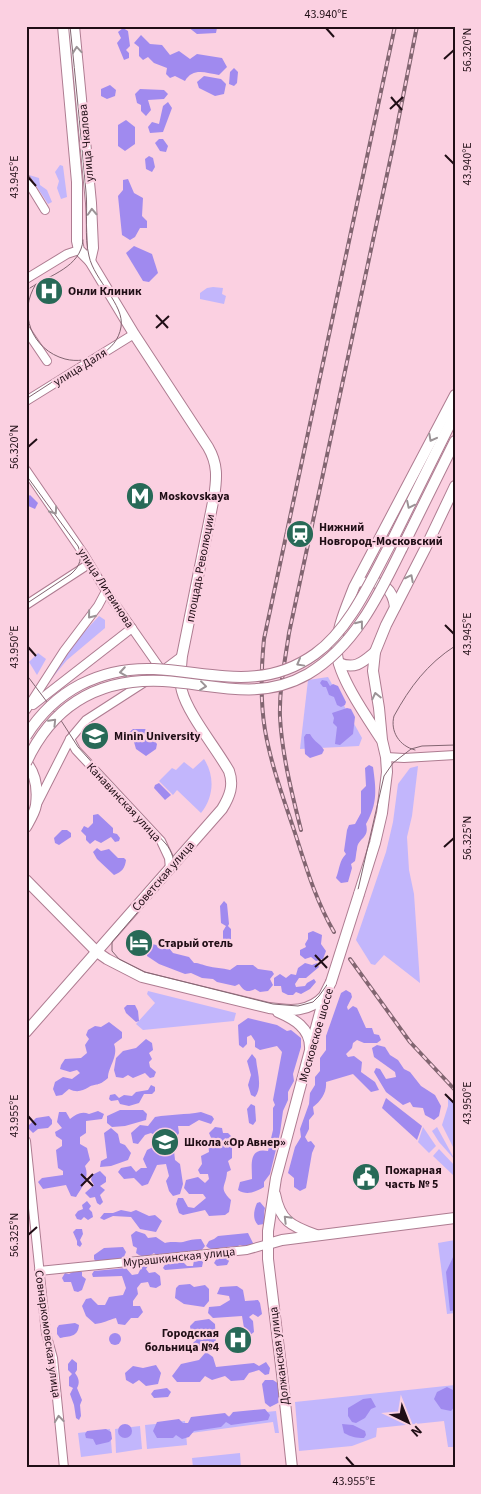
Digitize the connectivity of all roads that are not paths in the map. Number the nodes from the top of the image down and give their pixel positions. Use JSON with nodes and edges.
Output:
{"nodes":[{"id":1,"x":63,"y":26,"type":"edge"},
{"id":2,"x":74,"y":26,"type":"edge"},
{"id":3,"x":26,"y":179,"type":"edge"},
{"id":4,"x":45,"y":210,"type":"dead end"},
{"id":5,"x":79,"y":250,"type":"junction"},
{"id":6,"x":90,"y":261,"type":"junction"},
{"id":7,"x":26,"y":280,"type":"edge"},
{"id":8,"x":26,"y":330,"type":"edge"},
{"id":9,"x":134,"y":334,"type":"junction"},
{"id":10,"x":47,"y":361,"type":"dead end"},
{"id":11,"x":455,"y":395,"type":"edge"},
{"id":12,"x":26,"y":401,"type":"edge"},
{"id":13,"x":455,"y":414,"type":"edge"},
{"id":14,"x":455,"y":440,"type":"edge"},
{"id":15,"x":26,"y":470,"type":"edge"},
{"id":16,"x":455,"y":486,"type":"edge"},
{"id":17,"x":90,"y":564,"type":"junction"},
{"id":18,"x":354,"y":587,"type":"junction"},
{"id":19,"x":106,"y":591,"type":"junction"},
{"id":20,"x":26,"y":605,"type":"edge"},
{"id":21,"x":395,"y":607,"type":"junction"},
{"id":22,"x":132,"y":628,"type":"junction"},
{"id":23,"x":375,"y":652,"type":"junction"},
{"id":24,"x":182,"y":656,"type":"junction"},
{"id":25,"x":339,"y":663,"type":"junction"},
{"id":26,"x":162,"y":671,"type":"junction"},
{"id":27,"x":187,"y":705,"type":"junction"},
{"id":28,"x":28,"y":709,"type":"edge"},
{"id":29,"x":26,"y":736,"type":"edge"},
{"id":30,"x":70,"y":739,"type":"junction"},
{"id":31,"x":382,"y":740,"type":"junction"},
{"id":32,"x":455,"y":755,"type":"edge"},
{"id":33,"x":386,"y":757,"type":"junction"},
{"id":34,"x":26,"y":762,"type":"edge"},
{"id":35,"x":36,"y":806,"type":"junction"},
{"id":36,"x":26,"y":827,"type":"edge"},
{"id":37,"x":170,"y":869,"type":"junction"},
{"id":38,"x":26,"y":880,"type":"edge"},
{"id":39,"x":98,"y":952,"type":"junction"},
{"id":40,"x":326,"y":994,"type":"junction"},
{"id":41,"x":269,"y":1008,"type":"junction"},
{"id":42,"x":26,"y":1032,"type":"edge"},
{"id":43,"x":310,"y":1050,"type":"junction"},
{"id":44,"x":26,"y":1141,"type":"edge"},
{"id":45,"x":274,"y":1188,"type":"junction"},
{"id":46,"x":455,"y":1218,"type":"edge"},
{"id":47,"x":317,"y":1236,"type":"junction"},
{"id":48,"x":268,"y":1244,"type":"junction"},
{"id":49,"x":39,"y":1271,"type":"junction"},
{"id":50,"x":64,"y":1468,"type":"edge"},
{"id":51,"x":292,"y":1468,"type":"edge"}],
"edges":[{"from":1,"to":5,"type":"main road","name":"улица Чкалова"},
{"from":6,"to":2,"type":"main road","name":"улица Чкалова","one_way":true},
{"from":3,"to":4,"type":"street"},
{"from":5,"to":6,"type":"main road","name":"площадь Революции"},
{"from":5,"to":7,"type":"street"},
{"from":6,"to":9,"type":"main road","name":"площадь Революции"},
{"from":8,"to":10,"type":"street"},
{"from":9,"to":12,"type":"street","name":"улица Даля"},
{"from":9,"to":24,"type":"main road","name":"площадь Революции"},
{"from":11,"to":18,"type":"main road","name":"Московское шоссе","one_way":true},
{"from":13,"to":29,"type":"main road","one_way":true,"bridge":true},
{"from":34,"to":14,"type":"main road","one_way":true,"bridge":true},
{"from":15,"to":17,"type":"street","name":"улица Литвинова","one_way":true},
{"from":21,"to":16,"type":"main road","name":"Московское шоссе","one_way":true},
{"from":17,"to":19,"type":"street","name":"улица Литвинова"},
{"from":17,"to":20,"type":"street"},
{"from":18,"to":21,"type":"main road"},
{"from":18,"to":25,"type":"main road","name":"Московское шоссе"},
{"from":19,"to":22,"type":"street","name":"улица Литвинова"},
{"from":19,"to":28,"type":"street","one_way":true},
{"from":21,"to":23,"type":"main road","name":"Московское шоссе"},
{"from":22,"to":26,"type":"street","name":"улица Литвинова"},
{"from":22,"to":28,"type":"street"},
{"from":23,"to":25,"type":"main road"},
{"from":31,"to":23,"type":"main road","name":"Московское шоссе","one_way":true},
{"from":24,"to":26,"type":"street"},
{"from":24,"to":27,"type":"main road","name":"площадь Революции"},
{"from":25,"to":31,"type":"main road","name":"Московское шоссе"},
{"from":26,"to":27,"type":"street","name":"улица Литвинова"},
{"from":26,"to":30,"type":"street"},
{"from":27,"to":37,"type":"main road","name":"Советская улица"},
{"from":30,"to":35,"type":"street"},
{"from":30,"to":37,"type":"street","name":"Канавинская улица"},
{"from":31,"to":33,"type":"main road","name":"Московское шоссе"},
{"from":32,"to":33,"type":"street"},
{"from":33,"to":40,"type":"main road","name":"Московское шоссе","bridge":true},
{"from":34,"to":35,"type":"main road"},
{"from":35,"to":36,"type":"main road"},
{"from":37,"to":39,"type":"main road","name":"Советская улица"},
{"from":38,"to":39,"type":"main road"},
{"from":39,"to":41,"type":"main road"},
{"from":39,"to":42,"type":"main road","name":"Советская улица"},
{"from":40,"to":41,"type":"main road"},
{"from":40,"to":43,"type":"main road","name":"Московское шоссе"},
{"from":41,"to":43,"type":"main road"},
{"from":43,"to":45,"type":"main road","name":"Московское шоссе"},
{"from":44,"to":49,"type":"street","name":"Совнаркомовская улица"},
{"from":47,"to":45,"type":"main road","one_way":true},
{"from":45,"to":48,"type":"main road","name":"Московское шоссе"},
{"from":46,"to":47,"type":"main road","name":"Мурашкинская улица"},
{"from":47,"to":48,"type":"main road","name":"Мурашкинская улица"},
{"from":48,"to":49,"type":"street","name":"Мурашкинская улица"},
{"from":48,"to":51,"type":"main road","name":"Должанская улица"},
{"from":50,"to":49,"type":"street","name":"Совнаркомовская улица","one_way":true}]}
